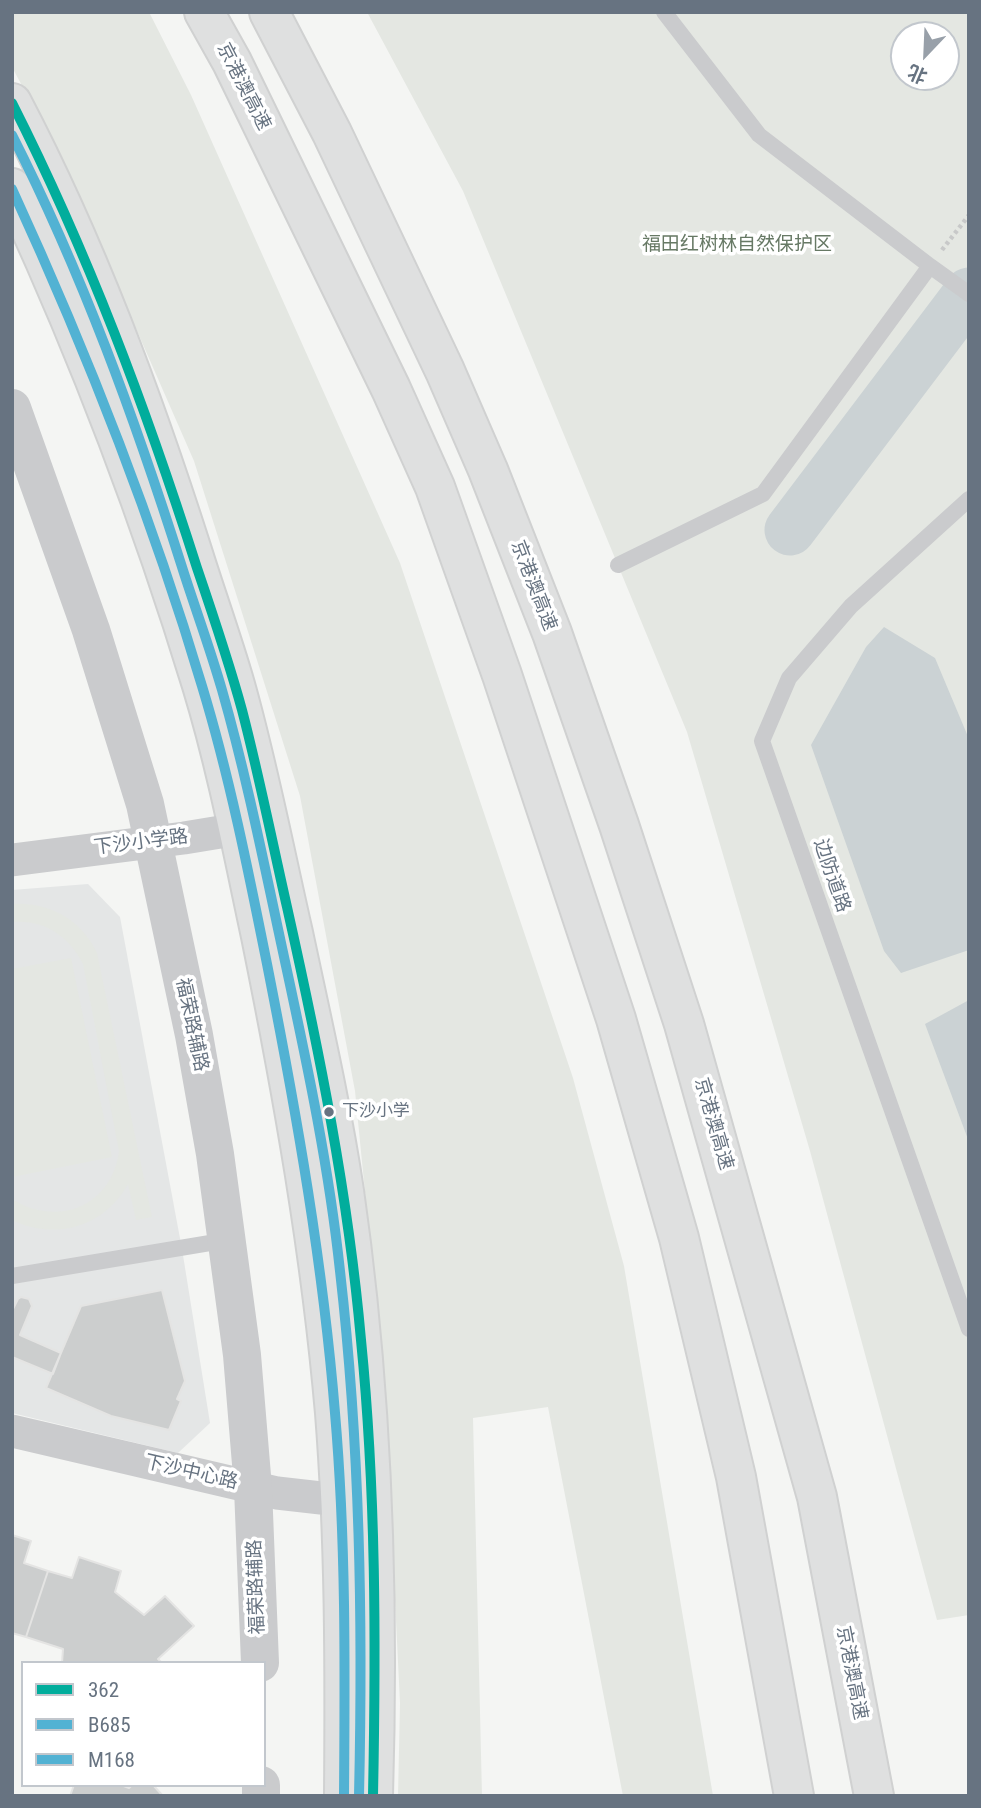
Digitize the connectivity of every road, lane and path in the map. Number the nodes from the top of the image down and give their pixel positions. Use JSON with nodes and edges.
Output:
{"nodes":[{"id":1,"x":204,"y":12,"type":"edge"},
{"id":2,"x":270,"y":12,"type":"edge"},
{"id":3,"x":664,"y":12,"type":"edge"},
{"id":4,"x":12,"y":103,"type":"edge"},
{"id":5,"x":12,"y":188,"type":"edge"},
{"id":6,"x":969,"y":215,"type":"edge"},
{"id":7,"x":931,"y":266,"type":"junction"},
{"id":8,"x":969,"y":294,"type":"edge"},
{"id":9,"x":12,"y":408,"type":"edge"},
{"id":10,"x":969,"y":499,"type":"edge"},
{"id":11,"x":618,"y":565,"type":"dead end"},
{"id":12,"x":254,"y":827,"type":"junction"},
{"id":13,"x":155,"y":842,"type":"junction"},
{"id":14,"x":12,"y":860,"type":"edge"},
{"id":15,"x":228,"y":1240,"type":"junction"},
{"id":16,"x":12,"y":1276,"type":"edge"},
{"id":17,"x":969,"y":1329,"type":"edge"},
{"id":18,"x":12,"y":1431,"type":"edge"},
{"id":19,"x":736,"y":1477,"type":"junction"},
{"id":20,"x":253,"y":1488,"type":"junction"},
{"id":21,"x":817,"y":1497,"type":"junction"},
{"id":22,"x":356,"y":1498,"type":"junction"},
{"id":23,"x":260,"y":1661,"type":"edge"},
{"id":24,"x":344,"y":1796,"type":"edge"},
{"id":25,"x":373,"y":1796,"type":"edge"},
{"id":26,"x":772,"y":1796,"type":"edge"},
{"id":27,"x":794,"y":1796,"type":"edge"},
{"id":28,"x":874,"y":1796,"type":"edge"},
{"id":29,"x":900,"y":1796,"type":"edge"}],
"edges":[{"from":1,"to":19,"type":"main road","name":"京港澳高速"},
{"from":2,"to":21,"type":"main road","name":"京港澳高速"},
{"from":3,"to":7,"type":"lane"},
{"from":4,"to":12,"type":"main road"},
{"from":5,"to":12,"type":"main road"},
{"from":6,"to":7,"type":"path"},
{"from":7,"to":8,"type":"lane"},
{"from":7,"to":11,"type":"lane"},
{"from":9,"to":13,"type":"street","name":"福荣路辅路"},
{"from":10,"to":17,"type":"lane","name":"边防道路"},
{"from":12,"to":13,"type":"street","name":"下沙小学路"},
{"from":12,"to":22,"type":"main road"},
{"from":13,"to":14,"type":"street","name":"下沙小学路"},
{"from":13,"to":15,"type":"street","name":"福荣路辅路"},
{"from":15,"to":16,"type":"lane"},
{"from":15,"to":20,"type":"street","name":"福荣路辅路"},
{"from":18,"to":20,"type":"street","name":"下沙中心路"},
{"from":19,"to":26,"type":"main road"},
{"from":19,"to":27,"type":"main road"},
{"from":20,"to":22,"type":"street","name":"下沙中心路"},
{"from":20,"to":23,"type":"street","name":"福荣路辅路"},
{"from":21,"to":28,"type":"main road","name":"京港澳高速"},
{"from":21,"to":29,"type":"main road"},
{"from":22,"to":24,"type":"main road"},
{"from":22,"to":25,"type":"main road"}]}
